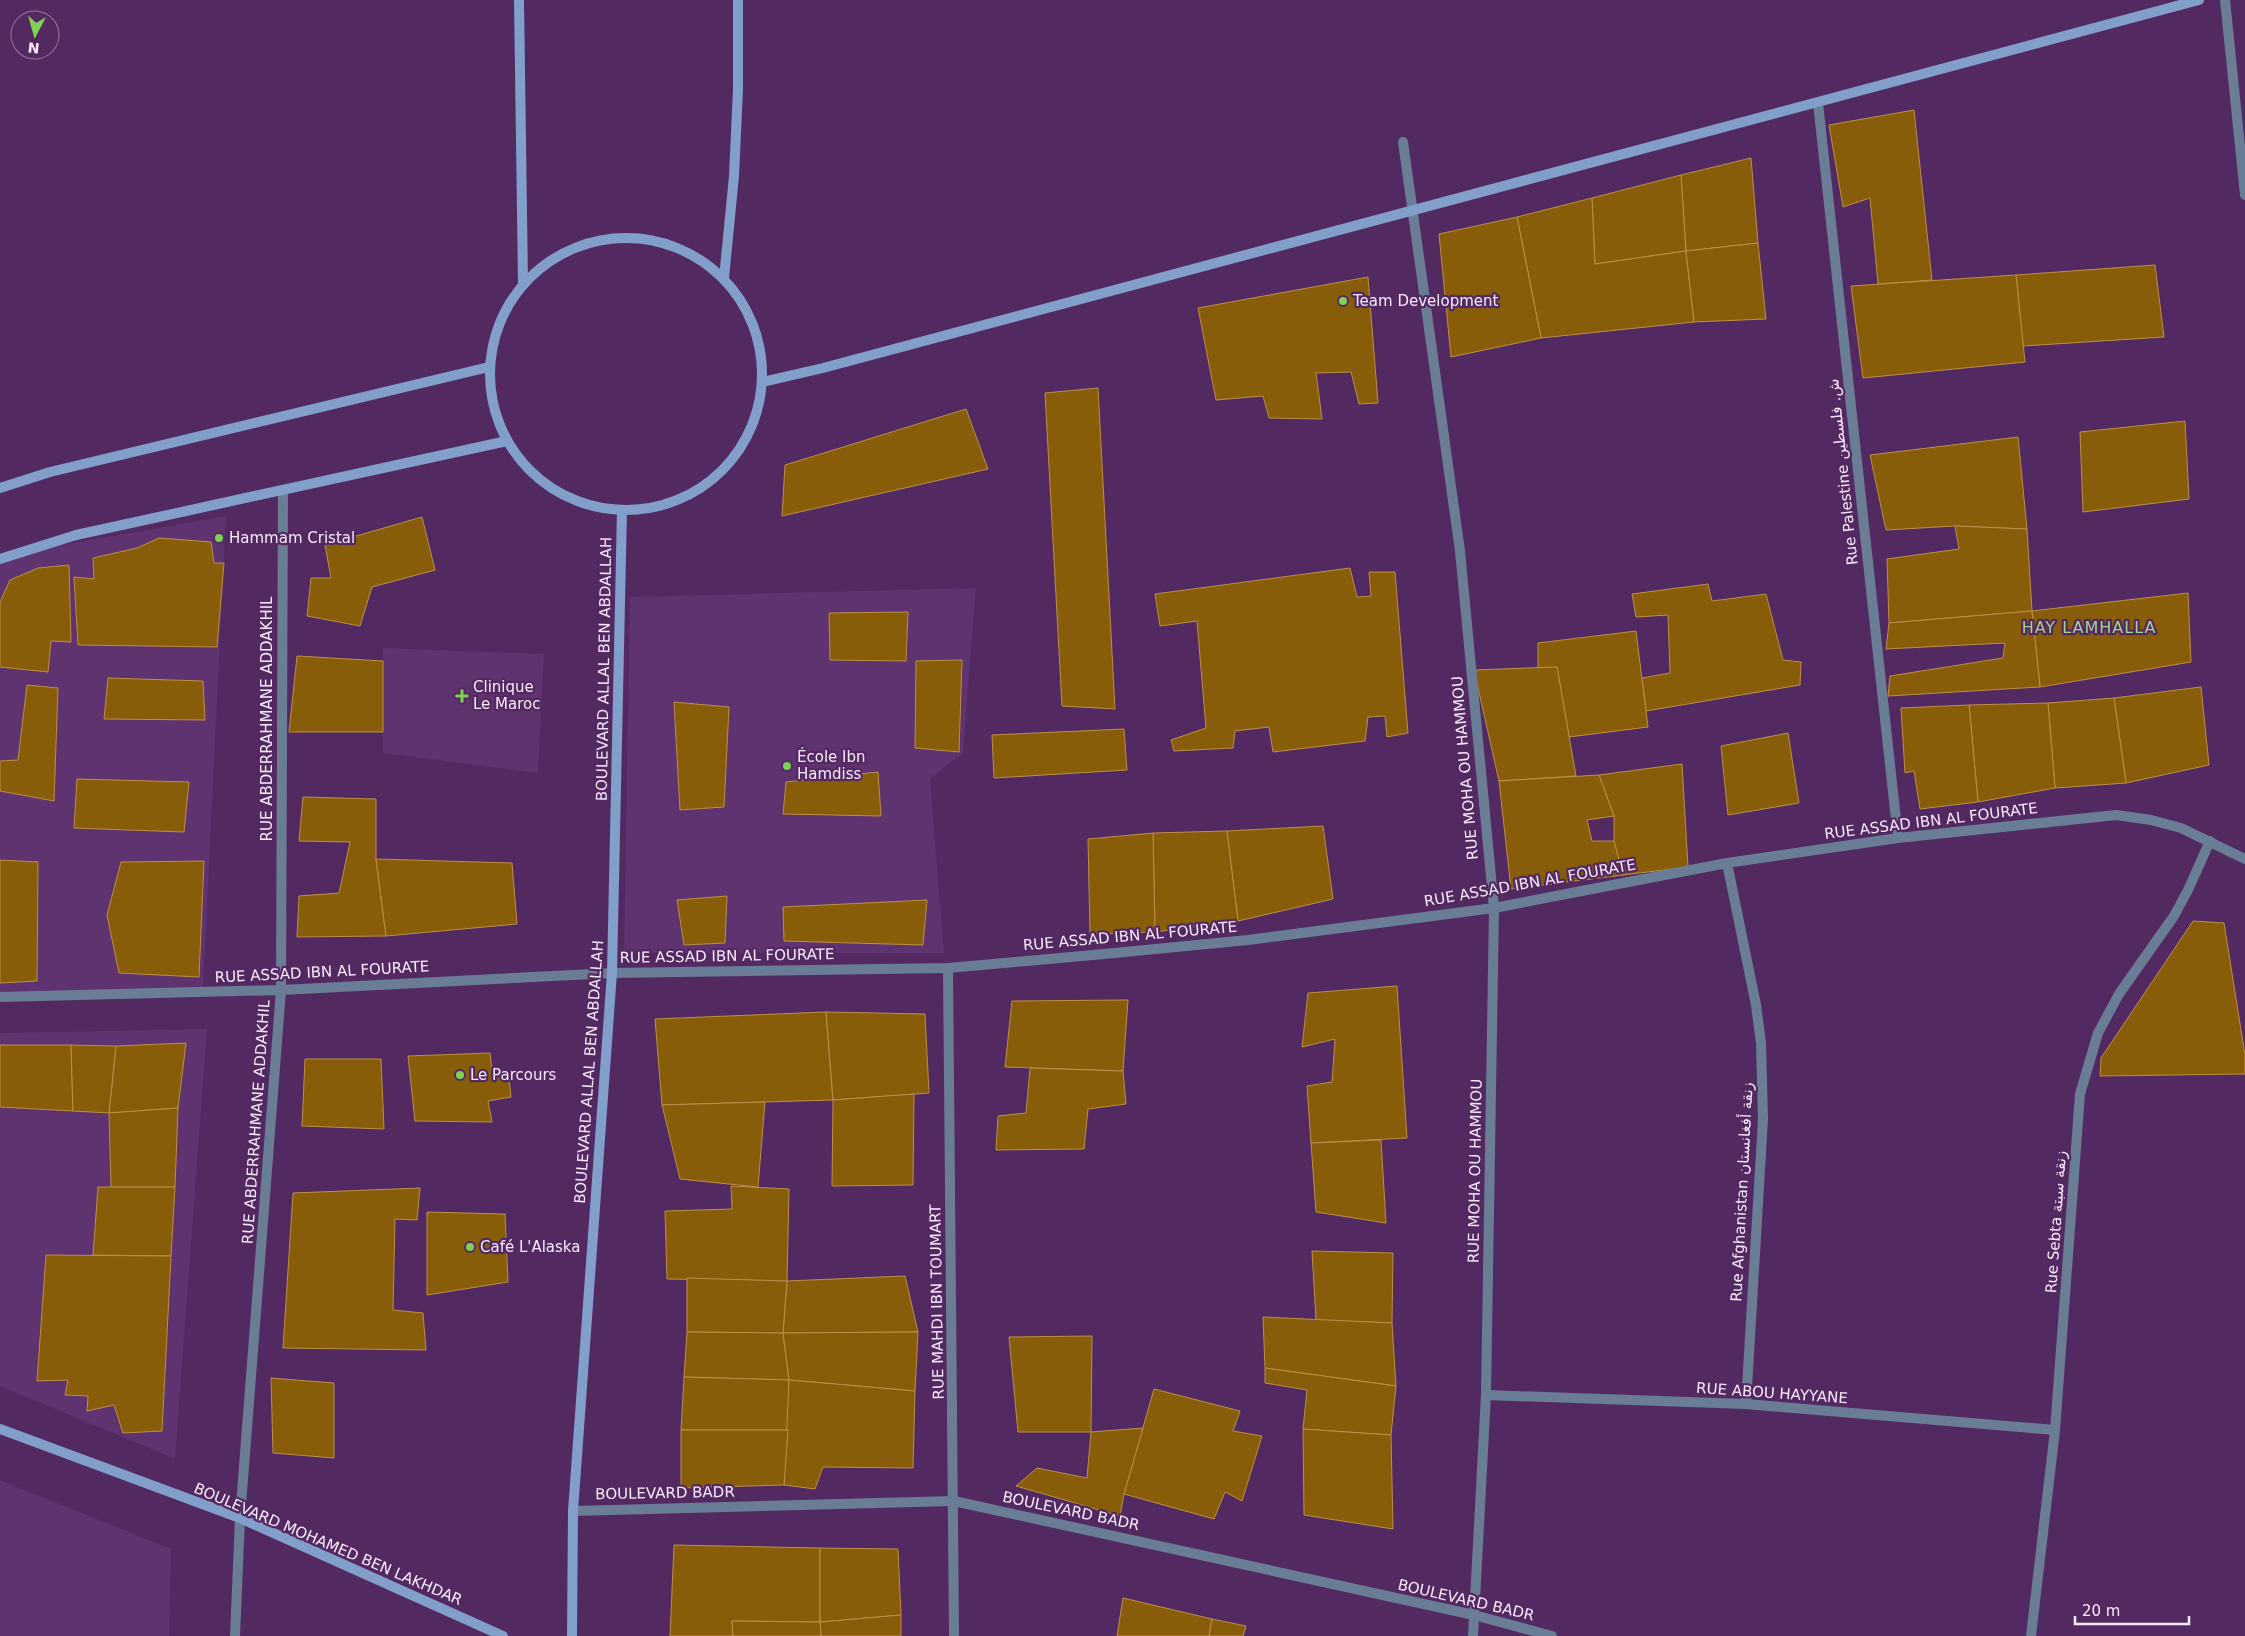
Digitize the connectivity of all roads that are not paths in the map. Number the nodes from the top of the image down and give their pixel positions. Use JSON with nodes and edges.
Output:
{"nodes":[{"id":1,"x":519,"y":0,"type":"edge"},
{"id":2,"x":738,"y":0,"type":"edge"},
{"id":3,"x":2199,"y":0,"type":"edge"},
{"id":4,"x":2225,"y":0,"type":"edge"},
{"id":5,"x":1818,"y":103,"type":"junction"},
{"id":6,"x":1403,"y":142,"type":"dead end"},
{"id":7,"x":2245,"y":195,"type":"edge"},
{"id":8,"x":1412,"y":211,"type":"junction"},
{"id":9,"x":724,"y":278,"type":"junction"},
{"id":10,"x":523,"y":283,"type":"junction"},
{"id":11,"x":489,"y":367,"type":"junction"},
{"id":12,"x":763,"y":382,"type":"junction"},
{"id":13,"x":507,"y":441,"type":"junction"},
{"id":14,"x":0,"y":488,"type":"edge"},
{"id":15,"x":283,"y":490,"type":"junction"},
{"id":16,"x":622,"y":510,"type":"junction"},
{"id":17,"x":0,"y":559,"type":"edge"},
{"id":18,"x":1898,"y":838,"type":"junction"},
{"id":19,"x":2210,"y":842,"type":"junction"},
{"id":20,"x":2245,"y":860,"type":"edge"},
{"id":21,"x":1727,"y":863,"type":"junction"},
{"id":22,"x":1494,"y":908,"type":"junction"},
{"id":23,"x":948,"y":968,"type":"junction"},
{"id":24,"x":612,"y":973,"type":"junction"},
{"id":25,"x":281,"y":990,"type":"junction"},
{"id":26,"x":0,"y":997,"type":"edge"},
{"id":27,"x":1486,"y":1395,"type":"junction"},
{"id":28,"x":1746,"y":1404,"type":"junction"},
{"id":29,"x":0,"y":1428,"type":"edge"},
{"id":30,"x":2055,"y":1430,"type":"junction"},
{"id":31,"x":954,"y":1501,"type":"junction"},
{"id":32,"x":574,"y":1510,"type":"junction"},
{"id":33,"x":240,"y":1518,"type":"junction"},
{"id":34,"x":1474,"y":1615,"type":"junction"},
{"id":35,"x":235,"y":1636,"type":"edge"},
{"id":36,"x":503,"y":1636,"type":"edge"},
{"id":37,"x":572,"y":1636,"type":"edge"},
{"id":38,"x":954,"y":1636,"type":"edge"},
{"id":39,"x":1473,"y":1636,"type":"edge"},
{"id":40,"x":1552,"y":1636,"type":"edge"},
{"id":41,"x":2031,"y":1636,"type":"edge"}],
"edges":[{"from":1,"to":10,"type":"main road"},
{"from":2,"to":9,"type":"main road"},
{"from":3,"to":5,"type":"main road"},
{"from":4,"to":7,"type":"street"},
{"from":5,"to":8,"type":"main road"},
{"from":5,"to":18,"type":"street","name":"Rue Palestine ش. فلسطين"},
{"from":6,"to":8,"type":"street","name":"RUE MOHA OU HAMMOU"},
{"from":8,"to":12,"type":"main road"},
{"from":8,"to":22,"type":"street","name":"RUE MOHA OU HAMMOU"},
{"from":9,"to":10,"type":"main road"},
{"from":9,"to":12,"type":"main road"},
{"from":10,"to":11,"type":"main road"},
{"from":11,"to":13,"type":"main road"},
{"from":11,"to":14,"type":"main road"},
{"from":12,"to":16,"type":"main road"},
{"from":13,"to":15,"type":"main road"},
{"from":13,"to":16,"type":"main road"},
{"from":15,"to":17,"type":"main road"},
{"from":15,"to":25,"type":"street","name":"RUE ABDERRAHMANE ADDAKHIL"},
{"from":16,"to":24,"type":"main road","name":"BOULEVARD ALLAL BEN ABDALLAH"},
{"from":18,"to":19,"type":"street","name":"RUE ASSAD IBN AL FOURATE"},
{"from":18,"to":21,"type":"street","name":"RUE ASSAD IBN AL FOURATE"},
{"from":19,"to":20,"type":"street","name":"RUE ASSAD IBN AL FOURATE"},
{"from":19,"to":30,"type":"street","name":"Rue Sebta زنقة سبتة"},
{"from":21,"to":22,"type":"street","name":"RUE ASSAD IBN AL FOURATE"},
{"from":21,"to":28,"type":"street","name":"Rue Afghanistan زنقة أفغانستان"},
{"from":22,"to":23,"type":"street","name":"RUE ASSAD IBN AL FOURATE"},
{"from":22,"to":27,"type":"street","name":"RUE MOHA OU HAMMOU"},
{"from":23,"to":24,"type":"street","name":"RUE ASSAD IBN AL FOURATE"},
{"from":23,"to":31,"type":"street","name":"RUE MAHDI IBN TOUMART"},
{"from":24,"to":25,"type":"street","name":"RUE ASSAD IBN AL FOURATE"},
{"from":24,"to":32,"type":"main road","name":"BOULEVARD ALLAL BEN ABDALLAH"},
{"from":25,"to":26,"type":"street","name":"RUE ASSAD IBN AL FOURATE"},
{"from":25,"to":33,"type":"street","name":"RUE ABDERRAHMANE ADDAKHIL"},
{"from":27,"to":28,"type":"street","name":"RUE ABOU HAYYANE"},
{"from":27,"to":34,"type":"street","name":"RUE MOHA OU HAMMOU"},
{"from":28,"to":30,"type":"street","name":"RUE ABOU HAYYANE"},
{"from":29,"to":33,"type":"main road","name":"BOULEVARD MOHAMED BEN LAKHDAR"},
{"from":30,"to":41,"type":"street","name":"Rue Sebta زنقة سبتة"},
{"from":31,"to":32,"type":"street","name":"BOULEVARD BADR"},
{"from":31,"to":34,"type":"street","name":"BOULEVARD BADR"},
{"from":31,"to":38,"type":"street","name":"RUE MAHDI IBN TOUMART"},
{"from":32,"to":37,"type":"main road","name":"BOULEVARD ALLAL BEN ABDALLAH"},
{"from":33,"to":35,"type":"street","name":"RUE ABDERRAHMANE ADDAKHIL"},
{"from":33,"to":36,"type":"main road","name":"BOULEVARD MOHAMED BEN LAKHDAR"},
{"from":34,"to":39,"type":"street","name":"RUE MOHA OU HAMMOU"},
{"from":34,"to":40,"type":"street","name":"BOULEVARD BADR"}]}
